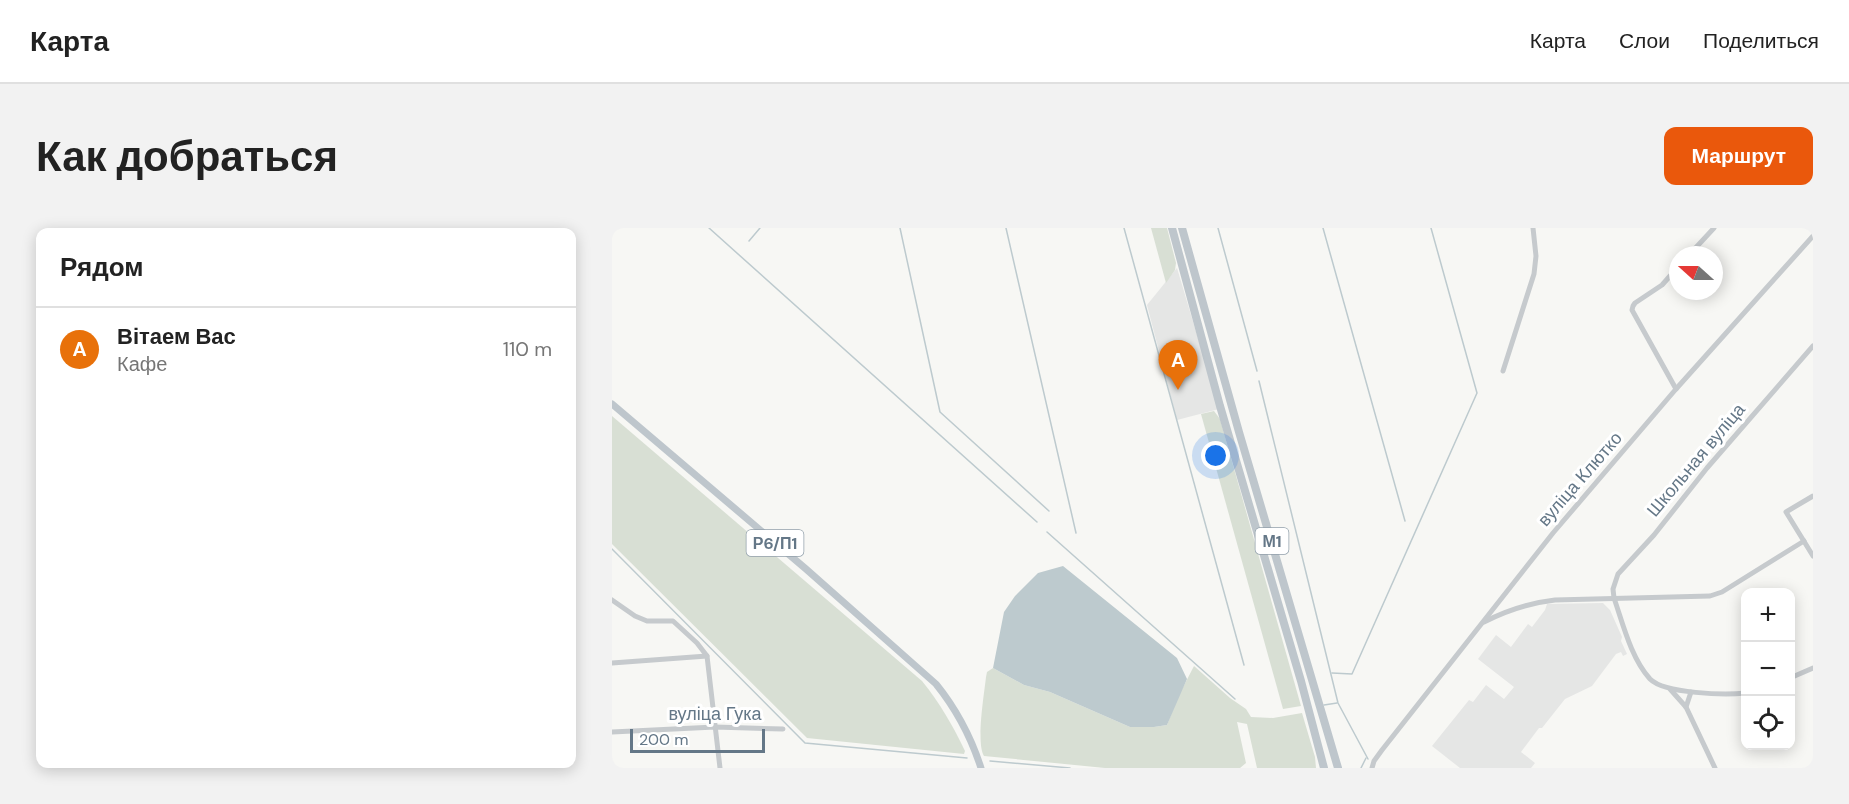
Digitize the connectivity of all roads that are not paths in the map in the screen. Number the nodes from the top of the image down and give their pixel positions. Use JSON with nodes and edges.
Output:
{"nodes":[{"id":1,"x":1172,"y":228,"type":"edge"},
{"id":2,"x":1182,"y":228,"type":"edge"},
{"id":3,"x":1533,"y":228,"type":"edge"},
{"id":4,"x":1714,"y":228,"type":"edge"},
{"id":5,"x":1813,"y":236,"type":"edge"},
{"id":6,"x":1697,"y":246,"type":"edge"},
{"id":7,"x":1669,"y":277,"type":"edge"},
{"id":8,"x":1813,"y":346,"type":"edge"},
{"id":9,"x":1503,"y":371,"type":"dead end"},
{"id":10,"x":1676,"y":389,"type":"junction"},
{"id":11,"x":612,"y":404,"type":"edge"},
{"id":12,"x":1813,"y":496,"type":"edge"},
{"id":13,"x":1804,"y":542,"type":"junction"},
{"id":14,"x":1813,"y":556,"type":"edge"},
{"id":15,"x":1614,"y":598,"type":"junction"},
{"id":16,"x":612,"y":600,"type":"edge"},
{"id":17,"x":1482,"y":622,"type":"junction"},
{"id":18,"x":707,"y":656,"type":"junction"},
{"id":19,"x":612,"y":663,"type":"edge"},
{"id":20,"x":1813,"y":668,"type":"edge"},
{"id":21,"x":1795,"y":676,"type":"edge"},
{"id":22,"x":1668,"y":688,"type":"junction"},
{"id":23,"x":1691,"y":692,"type":"junction"},
{"id":24,"x":1741,"y":693,"type":"edge"},
{"id":25,"x":1686,"y":707,"type":"junction"},
{"id":26,"x":715,"y":727,"type":"junction"},
{"id":27,"x":783,"y":729,"type":"dead end"},
{"id":28,"x":612,"y":732,"type":"edge"},
{"id":29,"x":1317,"y":739,"type":"junction"},
{"id":30,"x":720,"y":768,"type":"edge"},
{"id":31,"x":981,"y":768,"type":"edge"},
{"id":32,"x":1319,"y":768,"type":"edge"},
{"id":33,"x":1324,"y":768,"type":"edge"},
{"id":34,"x":1339,"y":768,"type":"edge"},
{"id":35,"x":1372,"y":768,"type":"edge"},
{"id":36,"x":1715,"y":768,"type":"edge"}],
"edges":[{"from":1,"to":29,"type":"highway","number":"М1"},
{"from":2,"to":34,"type":"highway","number":"М1"},
{"from":3,"to":9,"type":"street"},
{"from":4,"to":6,"type":"street"},
{"from":5,"to":10,"type":"street","name":"вуліца Клютко"},
{"from":7,"to":10,"type":"street"},
{"from":8,"to":15,"type":"street","name":"Школьная вуліца"},
{"from":10,"to":17,"type":"street","name":"вуліца Клютко"},
{"from":11,"to":31,"type":"main road","number":"Р6/П1"},
{"from":12,"to":13,"type":"street"},
{"from":13,"to":14,"type":"street"},
{"from":13,"to":15,"type":"street"},
{"from":15,"to":17,"type":"street"},
{"from":15,"to":22,"type":"street"},
{"from":16,"to":18,"type":"street"},
{"from":17,"to":35,"type":"street","name":"вуліца Клютко"},
{"from":18,"to":19,"type":"street"},
{"from":18,"to":26,"type":"street"},
{"from":20,"to":21,"type":"street"},
{"from":22,"to":23,"type":"street"},
{"from":22,"to":25,"type":"street"},
{"from":23,"to":24,"type":"street"},
{"from":23,"to":25,"type":"street"},
{"from":25,"to":36,"type":"street"},
{"from":26,"to":27,"type":"street","name":"вуліца Гука"},
{"from":26,"to":28,"type":"street","name":"вуліца Гука"},
{"from":26,"to":30,"type":"street"},
{"from":29,"to":32,"type":"highway"},
{"from":29,"to":33,"type":"highway","number":"М1"}]}
